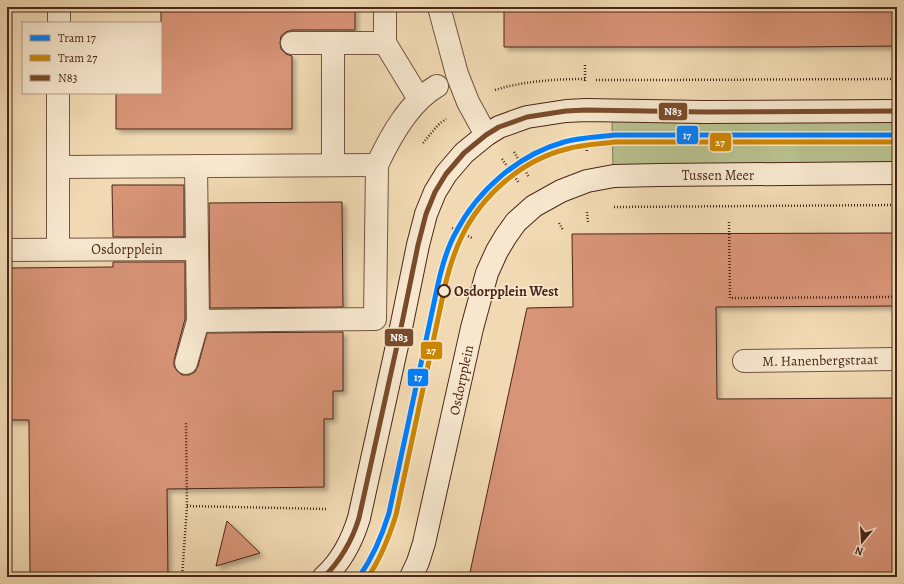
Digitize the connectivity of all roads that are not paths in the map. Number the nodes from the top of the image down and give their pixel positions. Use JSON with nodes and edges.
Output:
{"nodes":[{"id":1,"x":59,"y":7,"type":"edge"},
{"id":2,"x":385,"y":7,"type":"edge"},
{"id":3,"x":439,"y":7,"type":"edge"},
{"id":4,"x":59,"y":22,"type":"edge"},
{"id":5,"x":292,"y":43,"type":"dead end"},
{"id":6,"x":333,"y":43,"type":"junction"},
{"id":7,"x":384,"y":43,"type":"junction"},
{"id":8,"x":437,"y":86,"type":"dead end"},
{"id":9,"x":58,"y":94,"type":"edge"},
{"id":10,"x":420,"y":99,"type":"junction"},
{"id":11,"x":897,"y":111,"type":"edge"},
{"id":12,"x":492,"y":131,"type":"junction"},
{"id":13,"x":333,"y":165,"type":"junction"},
{"id":14,"x":377,"y":165,"type":"junction"},
{"id":15,"x":58,"y":166,"type":"junction"},
{"id":16,"x":196,"y":166,"type":"junction"},
{"id":17,"x":897,"y":173,"type":"edge"},
{"id":18,"x":544,"y":200,"type":"joint"},
{"id":19,"x":197,"y":249,"type":"junction"},
{"id":20,"x":7,"y":250,"type":"edge"},
{"id":21,"x":58,"y":250,"type":"junction"},
{"id":22,"x":198,"y":321,"type":"junction"},
{"id":23,"x":897,"y":359,"type":"edge"},
{"id":24,"x":744,"y":361,"type":"dead end"},
{"id":25,"x":186,"y":363,"type":"dead end"},
{"id":26,"x":324,"y":577,"type":"edge"},
{"id":27,"x":411,"y":577,"type":"edge"}],
"edges":[{"from":1,"to":4,"type":"street"},
{"from":2,"to":7,"type":"street"},
{"from":3,"to":12,"type":"street"},
{"from":5,"to":6,"type":"street"},
{"from":6,"to":7,"type":"street"},
{"from":6,"to":13,"type":"street"},
{"from":7,"to":10,"type":"street"},
{"from":8,"to":10,"type":"street"},
{"from":9,"to":15,"type":"street"},
{"from":10,"to":14,"type":"street"},
{"from":11,"to":12,"type":"street"},
{"from":12,"to":26,"type":"street"},
{"from":13,"to":14,"type":"street"},
{"from":13,"to":16,"type":"street"},
{"from":14,"to":22,"type":"street"},
{"from":15,"to":16,"type":"street"},
{"from":15,"to":21,"type":"street"},
{"from":16,"to":19,"type":"street"},
{"from":17,"to":18,"type":"street","name":"Tussen Meer"},
{"from":18,"to":27,"type":"street","name":"Osdorpplein"},
{"from":19,"to":21,"type":"street","name":"Osdorpplein"},
{"from":19,"to":22,"type":"street"},
{"from":20,"to":21,"type":"street","name":"Osdorpplein"},
{"from":22,"to":25,"type":"street"},
{"from":23,"to":24,"type":"street","name":"M. Hanenbergstraat"}]}
